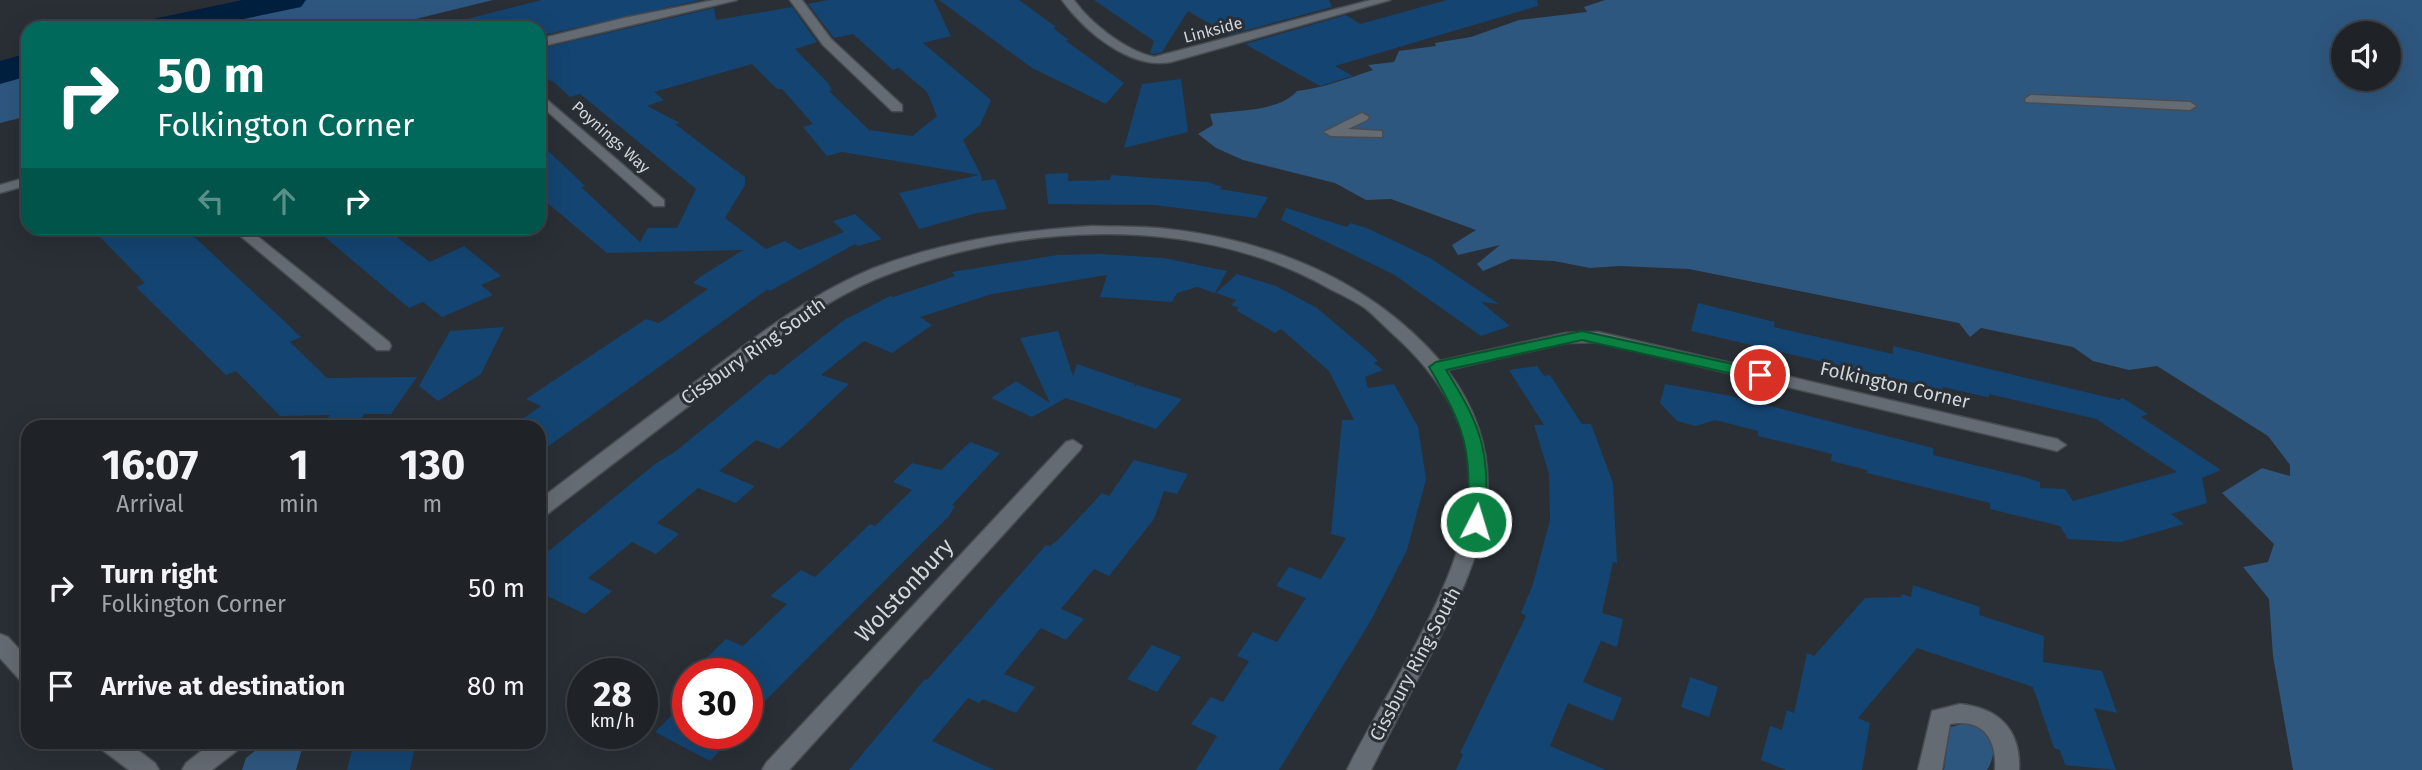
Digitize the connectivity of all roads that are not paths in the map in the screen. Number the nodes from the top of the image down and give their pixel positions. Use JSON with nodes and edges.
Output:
{"nodes":[{"id":1,"x":731,"y":0,"type":"edge"},
{"id":2,"x":796,"y":0,"type":"edge"},
{"id":3,"x":1069,"y":0,"type":"edge"},
{"id":4,"x":1384,"y":0,"type":"edge"},
{"id":5,"x":546,"y":41,"type":"edge"},
{"id":6,"x":2031,"y":99,"type":"dead end"},
{"id":7,"x":546,"y":103,"type":"edge"},
{"id":8,"x":2190,"y":106,"type":"dead end"},
{"id":9,"x":897,"y":108,"type":"dead end"},
{"id":10,"x":1362,"y":117,"type":"dead end"},
{"id":11,"x":1377,"y":134,"type":"dead end"},
{"id":12,"x":21,"y":183,"type":"edge"},
{"id":13,"x":0,"y":189,"type":"edge"},
{"id":14,"x":659,"y":203,"type":"dead end"},
{"id":15,"x":247,"y":235,"type":"edge"},
{"id":16,"x":383,"y":346,"type":"dead end"},
{"id":17,"x":1436,"y":367,"type":"junction"},
{"id":18,"x":2057,"y":445,"type":"dead end"},
{"id":19,"x":1073,"y":446,"type":"dead end"},
{"id":20,"x":546,"y":505,"type":"edge"},
{"id":21,"x":0,"y":643,"type":"edge"},
{"id":22,"x":21,"y":666,"type":"edge"},
{"id":23,"x":118,"y":749,"type":"edge"},
{"id":24,"x":222,"y":749,"type":"edge"},
{"id":25,"x":147,"y":770,"type":"edge"},
{"id":26,"x":194,"y":770,"type":"edge"},
{"id":27,"x":774,"y":770,"type":"edge"},
{"id":28,"x":1359,"y":770,"type":"edge"},
{"id":29,"x":1930,"y":770,"type":"edge"},
{"id":30,"x":2007,"y":770,"type":"edge"}],
"edges":[{"from":1,"to":5,"type":"street"},
{"from":2,"to":9,"type":"street"},
{"from":3,"to":4,"type":"street","name":"Linkside"},
{"from":6,"to":8,"type":"street"},
{"from":7,"to":14,"type":"street","name":"Poynings Way"},
{"from":10,"to":11,"type":"street"},
{"from":12,"to":13,"type":"street"},
{"from":15,"to":16,"type":"street"},
{"from":17,"to":18,"type":"street","name":"Folkington Corner"},
{"from":17,"to":20,"type":"street","name":"Cissbury Ring South"},
{"from":17,"to":28,"type":"street","name":"Cissbury Ring South"},
{"from":19,"to":27,"type":"street","name":"Wolstonbury"},
{"from":21,"to":22,"type":"street"},
{"from":23,"to":25,"type":"street"},
{"from":24,"to":26,"type":"street"},
{"from":29,"to":30,"type":"street"}]}
